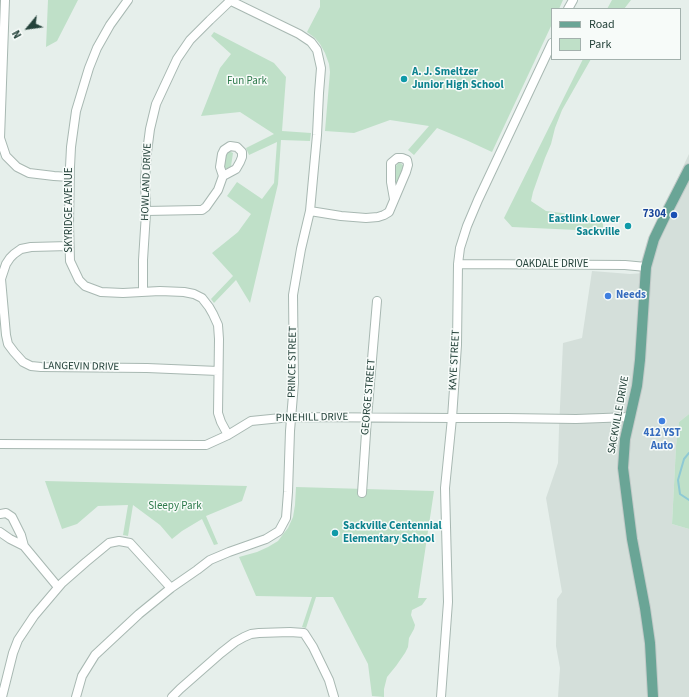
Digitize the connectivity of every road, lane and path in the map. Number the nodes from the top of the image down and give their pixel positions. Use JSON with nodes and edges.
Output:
{"nodes":[{"id":1,"x":5,"y":0,"type":"edge"},
{"id":2,"x":128,"y":0,"type":"edge"},
{"id":3,"x":229,"y":1,"type":"edge"},
{"id":4,"x":551,"y":45,"type":"edge"},
{"id":5,"x":689,"y":169,"type":"edge"},
{"id":6,"x":223,"y":176,"type":"dead end"},
{"id":7,"x":70,"y":177,"type":"junction"},
{"id":8,"x":394,"y":199,"type":"dead end"},
{"id":9,"x":146,"y":211,"type":"junction"},
{"id":10,"x":310,"y":211,"type":"junction"},
{"id":11,"x":69,"y":246,"type":"junction"},
{"id":12,"x":458,"y":264,"type":"junction"},
{"id":13,"x":646,"y":267,"type":"junction"},
{"id":14,"x":143,"y":292,"type":"junction"},
{"id":15,"x":377,"y":300,"type":"dead end"},
{"id":16,"x":218,"y":371,"type":"junction"},
{"id":17,"x":291,"y":417,"type":"junction"},
{"id":18,"x":630,"y":417,"type":"junction"},
{"id":19,"x":367,"y":418,"type":"junction"},
{"id":20,"x":452,"y":418,"type":"junction"},
{"id":21,"x":228,"y":434,"type":"junction"},
{"id":22,"x":0,"y":444,"type":"edge"},
{"id":23,"x":362,"y":494,"type":"dead end"},
{"id":24,"x":0,"y":514,"type":"edge"},
{"id":25,"x":0,"y":532,"type":"edge"},
{"id":26,"x":24,"y":546,"type":"junction"},
{"id":27,"x":58,"y":587,"type":"junction"},
{"id":28,"x":171,"y":588,"type":"junction"},
{"id":29,"x":2,"y":697,"type":"edge"},
{"id":30,"x":76,"y":697,"type":"edge"},
{"id":31,"x":172,"y":697,"type":"edge"},
{"id":32,"x":334,"y":697,"type":"edge"},
{"id":33,"x":441,"y":697,"type":"edge"},
{"id":34,"x":652,"y":697,"type":"edge"}],
"edges":[{"from":1,"to":7,"type":"street"},
{"from":2,"to":7,"type":"street","name":"SKYRIDGE AVENUE"},
{"from":3,"to":9,"type":"street","name":"HOWLAND DRIVE"},
{"from":3,"to":10,"type":"street","name":"PRINCE STREET"},
{"from":4,"to":12,"type":"street","name":"KAYE STREET"},
{"from":5,"to":13,"type":"main road","name":"SACKVILLE DRIVE"},
{"from":6,"to":9,"type":"street"},
{"from":7,"to":11,"type":"street","name":"SKYRIDGE AVENUE"},
{"from":8,"to":10,"type":"street"},
{"from":9,"to":14,"type":"street","name":"HOWLAND DRIVE"},
{"from":10,"to":17,"type":"street","name":"PRINCE STREET"},
{"from":11,"to":14,"type":"street","name":"SKYRIDGE AVENUE"},
{"from":11,"to":16,"type":"street","name":"LANGEVIN DRIVE"},
{"from":12,"to":13,"type":"street","name":"OAKDALE DRIVE"},
{"from":12,"to":20,"type":"street","name":"KAYE STREET"},
{"from":13,"to":18,"type":"main road","name":"SACKVILLE DRIVE"},
{"from":14,"to":16,"type":"street","name":"SKYRIDGE AVENUE"},
{"from":15,"to":19,"type":"street","name":"GEORGE STREET"},
{"from":16,"to":21,"type":"street","name":"SKYRIDGE AVENUE"},
{"from":17,"to":19,"type":"street","name":"PINEHILL DRIVE"},
{"from":17,"to":21,"type":"street","name":"PINEHILL DRIVE"},
{"from":17,"to":28,"type":"street","name":"PRINCE STREET"},
{"from":18,"to":20,"type":"street","name":"PINEHILL DRIVE"},
{"from":18,"to":34,"type":"main road","name":"SACKVILLE DRIVE"},
{"from":19,"to":20,"type":"street","name":"PINEHILL DRIVE"},
{"from":19,"to":23,"type":"street","name":"GEORGE STREET"},
{"from":20,"to":33,"type":"street","name":"KAYE STREET"},
{"from":21,"to":22,"type":"street","name":"PINEHILL DRIVE"},
{"from":24,"to":26,"type":"street"},
{"from":25,"to":26,"type":"street"},
{"from":26,"to":27,"type":"street"},
{"from":27,"to":28,"type":"street"},
{"from":27,"to":29,"type":"street"},
{"from":28,"to":30,"type":"street","name":"PRINCE STREET"},
{"from":31,"to":32,"type":"street"}]}
